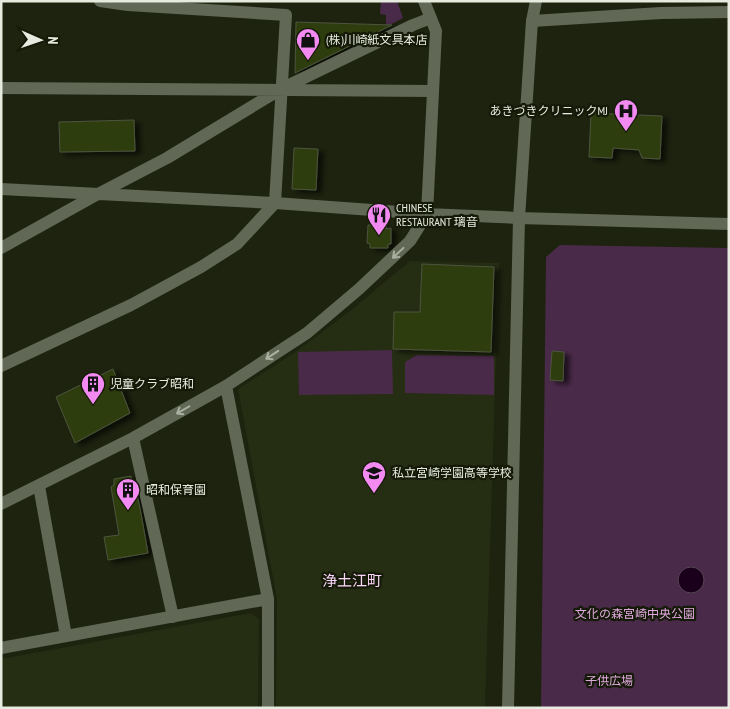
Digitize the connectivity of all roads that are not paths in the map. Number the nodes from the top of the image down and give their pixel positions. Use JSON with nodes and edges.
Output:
{"nodes":[{"id":1,"x":100,"y":1,"type":"edge"},
{"id":2,"x":424,"y":1,"type":"edge"},
{"id":3,"x":536,"y":1,"type":"edge"},
{"id":4,"x":128,"y":3,"type":"edge"},
{"id":5,"x":729,"y":12,"type":"edge"},
{"id":6,"x":431,"y":18,"type":"junction"},
{"id":7,"x":532,"y":21,"type":"junction"},
{"id":8,"x":1,"y":88,"type":"edge"},
{"id":9,"x":281,"y":90,"type":"junction"},
{"id":10,"x":433,"y":91,"type":"junction"},
{"id":11,"x":1,"y":189,"type":"edge"},
{"id":12,"x":96,"y":195,"type":"junction"},
{"id":13,"x":275,"y":203,"type":"junction"},
{"id":14,"x":427,"y":214,"type":"junction"},
{"id":15,"x":519,"y":218,"type":"junction"},
{"id":16,"x":729,"y":224,"type":"edge"},
{"id":17,"x":1,"y":248,"type":"edge"},
{"id":18,"x":1,"y":366,"type":"edge"},
{"id":19,"x":226,"y":386,"type":"junction"},
{"id":20,"x":133,"y":438,"type":"junction"},
{"id":21,"x":39,"y":486,"type":"junction"},
{"id":22,"x":1,"y":504,"type":"edge"},
{"id":23,"x":268,"y":599,"type":"junction"},
{"id":24,"x":173,"y":617,"type":"junction"},
{"id":25,"x":66,"y":636,"type":"junction"},
{"id":26,"x":1,"y":648,"type":"edge"},
{"id":27,"x":268,"y":708,"type":"edge"},
{"id":28,"x":508,"y":708,"type":"edge"}],
"edges":[{"from":1,"to":4,"type":"street"},
{"from":2,"to":6,"type":"street"},
{"from":3,"to":7,"type":"street"},
{"from":4,"to":9,"type":"street"},
{"from":5,"to":7,"type":"street"},
{"from":6,"to":9,"type":"street"},
{"from":6,"to":10,"type":"street"},
{"from":7,"to":15,"type":"street"},
{"from":8,"to":9,"type":"street"},
{"from":9,"to":10,"type":"street"},
{"from":9,"to":12,"type":"street"},
{"from":9,"to":13,"type":"street"},
{"from":10,"to":14,"type":"street"},
{"from":11,"to":12,"type":"street"},
{"from":12,"to":13,"type":"street"},
{"from":12,"to":17,"type":"street"},
{"from":13,"to":14,"type":"street"},
{"from":13,"to":18,"type":"street"},
{"from":14,"to":15,"type":"street"},
{"from":14,"to":19,"type":"street","one_way":true},
{"from":15,"to":16,"type":"street"},
{"from":15,"to":28,"type":"street"},
{"from":19,"to":20,"type":"street","one_way":true},
{"from":19,"to":23,"type":"street"},
{"from":20,"to":21,"type":"street"},
{"from":20,"to":24,"type":"street"},
{"from":21,"to":22,"type":"street"},
{"from":21,"to":25,"type":"street"},
{"from":23,"to":24,"type":"street"},
{"from":23,"to":27,"type":"street"},
{"from":24,"to":25,"type":"street"},
{"from":25,"to":26,"type":"street"}]}
